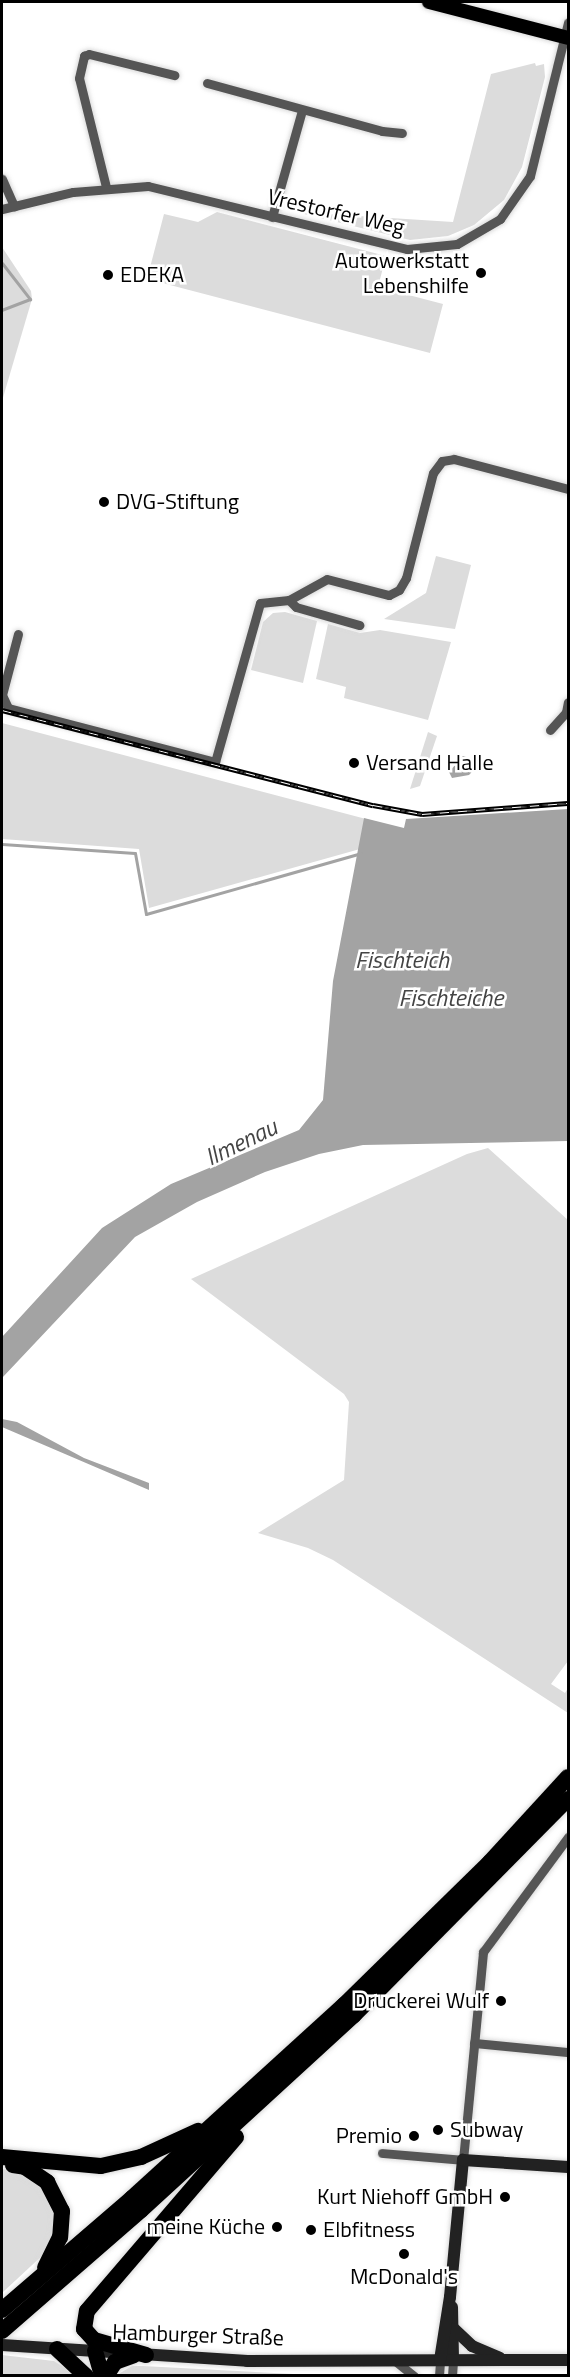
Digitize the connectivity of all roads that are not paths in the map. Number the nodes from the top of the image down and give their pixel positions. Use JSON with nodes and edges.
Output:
{"nodes":[{"id":1,"x":429,"y":2,"type":"edge"},
{"id":2,"x":568,"y":22,"type":"edge"},
{"id":3,"x":567,"y":37,"type":"edge"},
{"id":4,"x":174,"y":75,"type":"dead end"},
{"id":5,"x":207,"y":83,"type":"dead end"},
{"id":6,"x":302,"y":110,"type":"junction"},
{"id":7,"x":402,"y":132,"type":"dead end"},
{"id":8,"x":2,"y":179,"type":"edge"},
{"id":9,"x":106,"y":187,"type":"junction"},
{"id":10,"x":14,"y":206,"type":"junction"},
{"id":11,"x":2,"y":209,"type":"edge"},
{"id":12,"x":272,"y":217,"type":"junction"},
{"id":13,"x":568,"y":489,"type":"edge"},
{"id":14,"x":289,"y":600,"type":"junction"},
{"id":15,"x":359,"y":625,"type":"dead end"},
{"id":16,"x":18,"y":634,"type":"dead end"},
{"id":17,"x":568,"y":702,"type":"edge"},
{"id":18,"x":550,"y":730,"type":"dead end"},
{"id":19,"x":568,"y":1777,"type":"edge"},
{"id":20,"x":568,"y":1798,"type":"edge"},
{"id":21,"x":568,"y":1837,"type":"edge"},
{"id":22,"x":474,"y":2043,"type":"junction"},
{"id":23,"x":568,"y":2052,"type":"edge"},
{"id":24,"x":294,"y":2072,"type":"junction"},
{"id":25,"x":223,"y":2117,"type":"junction"},
{"id":26,"x":382,"y":2153,"type":"dead end"},
{"id":27,"x":2,"y":2157,"type":"edge"},
{"id":28,"x":463,"y":2160,"type":"junction"},
{"id":29,"x":2,"y":2164,"type":"edge"},
{"id":30,"x":568,"y":2167,"type":"edge"},
{"id":31,"x":40,"y":2277,"type":"junction"},
{"id":32,"x":450,"y":2297,"type":"junction"},
{"id":33,"x":2,"y":2310,"type":"edge"},
{"id":34,"x":454,"y":2329,"type":"junction"},
{"id":35,"x":2,"y":2331,"type":"edge"},
{"id":36,"x":2,"y":2344,"type":"edge"},
{"id":37,"x":57,"y":2349,"type":"junction"},
{"id":38,"x":95,"y":2351,"type":"junction"},
{"id":39,"x":140,"y":2355,"type":"junction"},
{"id":40,"x":394,"y":2360,"type":"junction"},
{"id":41,"x":440,"y":2360,"type":"junction"},
{"id":42,"x":453,"y":2360,"type":"junction"},
{"id":43,"x":504,"y":2360,"type":"junction"},
{"id":44,"x":568,"y":2360,"type":"edge"},
{"id":45,"x":86,"y":2376,"type":"edge"},
{"id":46,"x":104,"y":2376,"type":"edge"},
{"id":47,"x":414,"y":2376,"type":"edge"},
{"id":48,"x":439,"y":2376,"type":"edge"},
{"id":49,"x":452,"y":2376,"type":"edge"}],
"edges":[{"from":1,"to":3,"type":"main road"},
{"from":2,"to":3,"type":"street","name":"Vrestorfer Weg"},
{"from":3,"to":12,"type":"street","name":"Vrestorfer Weg"},
{"from":4,"to":9,"type":"street"},
{"from":5,"to":6,"type":"street"},
{"from":6,"to":7,"type":"street"},
{"from":6,"to":12,"type":"street"},
{"from":8,"to":10,"type":"street"},
{"from":9,"to":10,"type":"street","name":"Vrestorfer Weg"},
{"from":9,"to":12,"type":"street","name":"Vrestorfer Weg"},
{"from":10,"to":11,"type":"street","name":"Vrestorfer Weg"},
{"from":13,"to":14,"type":"street"},
{"from":14,"to":15,"type":"street"},
{"from":14,"to":16,"type":"street"},
{"from":17,"to":18,"type":"street"},
{"from":19,"to":25,"type":"highway"},
{"from":20,"to":24,"type":"highway"},
{"from":21,"to":22,"type":"street"},
{"from":22,"to":23,"type":"street"},
{"from":22,"to":28,"type":"street"},
{"from":24,"to":35,"type":"highway"},
{"from":24,"to":39,"type":"highway"},
{"from":25,"to":27,"type":"highway"},
{"from":25,"to":31,"type":"highway"},
{"from":26,"to":28,"type":"street"},
{"from":28,"to":30,"type":"main road"},
{"from":28,"to":32,"type":"main road"},
{"from":29,"to":31,"type":"highway"},
{"from":31,"to":33,"type":"highway"},
{"from":32,"to":34,"type":"main road"},
{"from":32,"to":41,"type":"main road"},
{"from":34,"to":42,"type":"main road"},
{"from":34,"to":43,"type":"main road"},
{"from":36,"to":37,"type":"main road","name":"Hamburger Straße"},
{"from":37,"to":38,"type":"main road","name":"Hamburger Straße"},
{"from":37,"to":45,"type":"highway"},
{"from":38,"to":39,"type":"main road","name":"Hamburger Straße"},
{"from":38,"to":46,"type":"highway"},
{"from":39,"to":40,"type":"main road","name":"Hamburger Straße"},
{"from":39,"to":46,"type":"highway"},
{"from":40,"to":41,"type":"main road","name":"Hamburger Straße"},
{"from":40,"to":47,"type":"street"},
{"from":41,"to":42,"type":"main road","name":"Hamburger Straße"},
{"from":41,"to":48,"type":"street"},
{"from":42,"to":43,"type":"main road","name":"Hamburger Straße"},
{"from":42,"to":49,"type":"street"},
{"from":43,"to":44,"type":"main road","name":"Hamburger Straße"}]}
